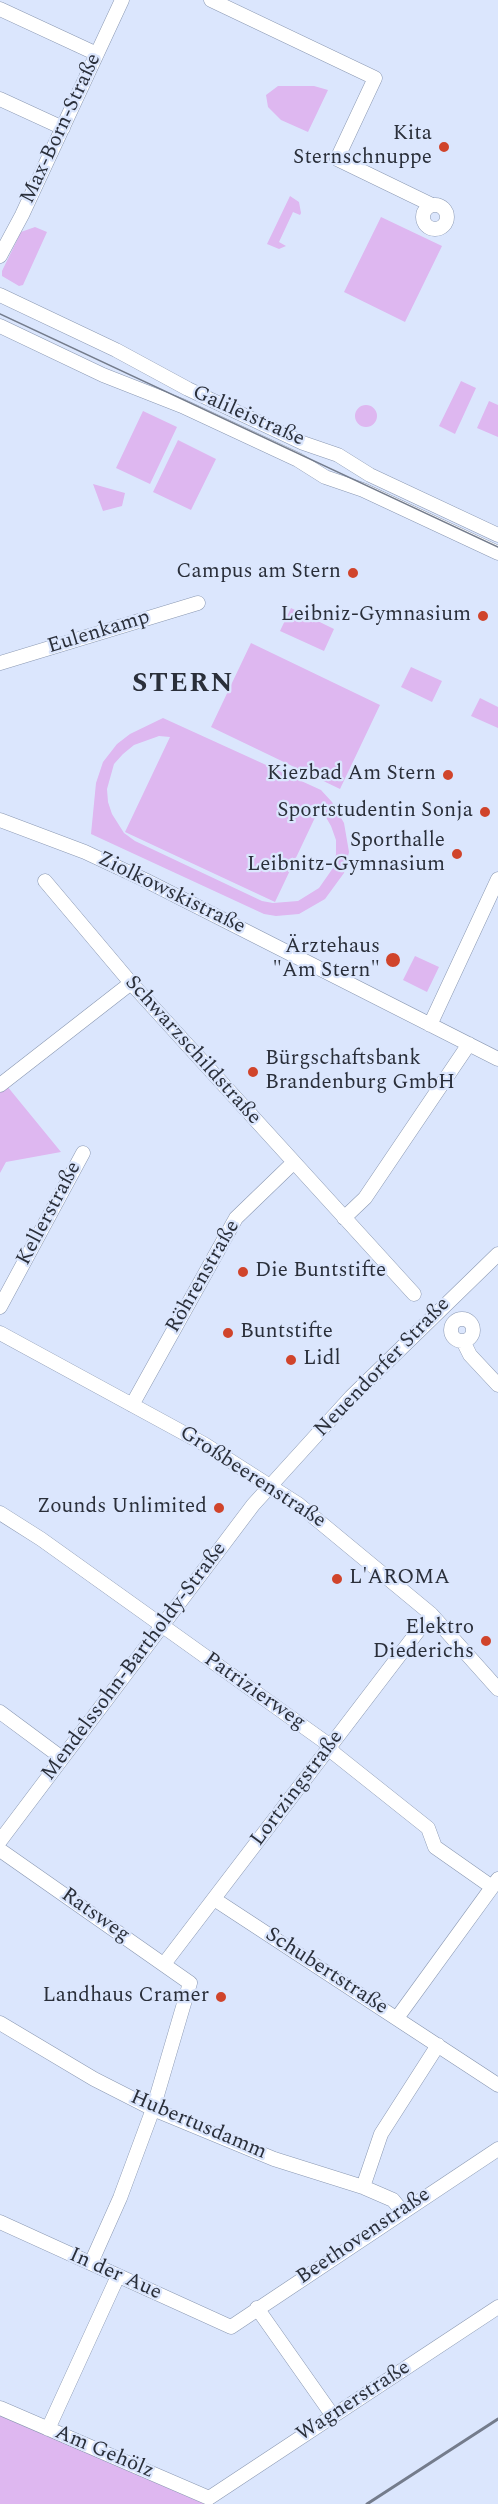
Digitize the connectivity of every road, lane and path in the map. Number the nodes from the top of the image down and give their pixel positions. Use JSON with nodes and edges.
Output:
{"nodes":[{"id":1,"x":122,"y":0,"type":"edge"},
{"id":2,"x":211,"y":0,"type":"edge"},
{"id":3,"x":0,"y":9,"type":"edge"},
{"id":4,"x":97,"y":54,"type":"junction"},
{"id":5,"x":0,"y":99,"type":"edge"},
{"id":6,"x":63,"y":128,"type":"junction"},
{"id":7,"x":432,"y":205,"type":"dead end"},
{"id":8,"x":0,"y":256,"type":"edge"},
{"id":9,"x":0,"y":295,"type":"edge"},
{"id":10,"x":0,"y":326,"type":"edge"},
{"id":11,"x":498,"y":535,"type":"edge"},
{"id":12,"x":498,"y":553,"type":"edge"},
{"id":13,"x":198,"y":603,"type":"dead end"},
{"id":14,"x":0,"y":663,"type":"edge"},
{"id":15,"x":0,"y":820,"type":"edge"},
{"id":16,"x":498,"y":879,"type":"edge"},
{"id":17,"x":45,"y":881,"type":"dead end"},
{"id":18,"x":131,"y":983,"type":"junction"},
{"id":19,"x":430,"y":1025,"type":"junction"},
{"id":20,"x":469,"y":1044,"type":"junction"},
{"id":21,"x":498,"y":1059,"type":"edge"},
{"id":22,"x":0,"y":1086,"type":"edge"},
{"id":23,"x":83,"y":1153,"type":"dead end"},
{"id":24,"x":292,"y":1163,"type":"junction"},
{"id":25,"x":344,"y":1218,"type":"junction"},
{"id":26,"x":498,"y":1254,"type":"edge"},
{"id":27,"x":414,"y":1294,"type":"dead end"},
{"id":28,"x":0,"y":1307,"type":"edge"},
{"id":29,"x":0,"y":1333,"type":"edge"},
{"id":30,"x":463,"y":1341,"type":"dead end"},
{"id":31,"x":498,"y":1385,"type":"edge"},
{"id":32,"x":132,"y":1405,"type":"junction"},
{"id":33,"x":272,"y":1486,"type":"junction"},
{"id":34,"x":0,"y":1513,"type":"edge"},
{"id":35,"x":431,"y":1614,"type":"junction"},
{"id":36,"x":162,"y":1626,"type":"junction"},
{"id":37,"x":498,"y":1689,"type":"edge"},
{"id":38,"x":0,"y":1712,"type":"edge"},
{"id":39,"x":330,"y":1748,"type":"junction"},
{"id":40,"x":62,"y":1758,"type":"junction"},
{"id":41,"x":0,"y":1841,"type":"edge"},
{"id":42,"x":0,"y":1850,"type":"edge"},
{"id":43,"x":495,"y":1883,"type":"edge"},
{"id":44,"x":214,"y":1899,"type":"junction"},
{"id":45,"x":164,"y":1964,"type":"junction"},
{"id":46,"x":397,"y":2018,"type":"junction"},
{"id":47,"x":0,"y":2023,"type":"edge"},
{"id":48,"x":438,"y":2045,"type":"junction"},
{"id":49,"x":498,"y":2085,"type":"edge"},
{"id":50,"x":153,"y":2109,"type":"junction"},
{"id":51,"x":498,"y":2149,"type":"edge"},
{"id":52,"x":363,"y":2187,"type":"junction"},
{"id":53,"x":402,"y":2211,"type":"junction"},
{"id":54,"x":0,"y":2222,"type":"edge"},
{"id":55,"x":91,"y":2264,"type":"junction"},
{"id":56,"x":118,"y":2276,"type":"junction"},
{"id":57,"x":498,"y":2307,"type":"edge"},
{"id":58,"x":257,"y":2308,"type":"junction"},
{"id":59,"x":231,"y":2327,"type":"joint"},
{"id":60,"x":0,"y":2408,"type":"edge"},
{"id":61,"x":333,"y":2416,"type":"junction"},
{"id":62,"x":48,"y":2429,"type":"junction"},
{"id":63,"x":209,"y":2498,"type":"joint"}],
"edges":[{"from":1,"to":4,"type":"street","name":"Max-Born-Straße"},
{"from":2,"to":7,"type":"street"},
{"from":3,"to":4,"type":"street"},
{"from":4,"to":6,"type":"street","name":"Max-Born-Straße"},
{"from":5,"to":6,"type":"street"},
{"from":6,"to":8,"type":"street","name":"Max-Born-Straße"},
{"from":9,"to":11,"type":"street","name":"Galileistraße"},
{"from":10,"to":12,"type":"street","name":"Galileistraße"},
{"from":13,"to":14,"type":"street","name":"Eulenkamp"},
{"from":15,"to":19,"type":"street","name":"Ziolkowskistraße"},
{"from":16,"to":19,"type":"street"},
{"from":17,"to":18,"type":"street","name":"Schwarzschildstraße"},
{"from":18,"to":22,"type":"street"},
{"from":18,"to":24,"type":"street","name":"Schwarzschildstraße"},
{"from":19,"to":20,"type":"street","name":"Ziolkowskistraße"},
{"from":20,"to":21,"type":"street","name":"Ziolkowskistraße"},
{"from":20,"to":25,"type":"street"},
{"from":23,"to":28,"type":"street","name":"Kellerstraße"},
{"from":24,"to":25,"type":"street","name":"Schwarzschildstraße"},
{"from":24,"to":32,"type":"street","name":"Röhrenstraße"},
{"from":25,"to":27,"type":"street","name":"Schwarzschildstraße"},
{"from":26,"to":33,"type":"street","name":"Neuendorfer Straße"},
{"from":29,"to":32,"type":"street","name":"Großbeerenstraße"},
{"from":30,"to":31,"type":"street"},
{"from":32,"to":33,"type":"street","name":"Großbeerenstraße"},
{"from":33,"to":35,"type":"street","name":"Großbeerenstraße"},
{"from":33,"to":36,"type":"street","name":"Mendelssohn-Bartholdy-Straße"},
{"from":34,"to":36,"type":"street","name":"Patrizierweg"},
{"from":35,"to":37,"type":"street","name":"Großbeerenstraße"},
{"from":35,"to":39,"type":"street","name":"Lortzingstraße"},
{"from":36,"to":39,"type":"street","name":"Patrizierweg"},
{"from":36,"to":40,"type":"street","name":"Mendelssohn-Bartholdy-Straße"},
{"from":38,"to":40,"type":"street"},
{"from":39,"to":43,"type":"street","name":"Patrizierweg"},
{"from":39,"to":44,"type":"street","name":"Lortzingstraße"},
{"from":40,"to":41,"type":"street","name":"Mendelssohn-Bartholdy-Straße"},
{"from":42,"to":45,"type":"street","name":"Ratsweg"},
{"from":43,"to":46,"type":"street"},
{"from":44,"to":45,"type":"street","name":"Lortzingstraße"},
{"from":44,"to":46,"type":"street","name":"Schubertstraße"},
{"from":45,"to":50,"type":"street","name":"Ratsweg"},
{"from":46,"to":48,"type":"street","name":"Schubertstraße"},
{"from":47,"to":50,"type":"street","name":"Hubertusdamm"},
{"from":48,"to":49,"type":"street","name":"Schubertstraße"},
{"from":48,"to":52,"type":"street"},
{"from":50,"to":52,"type":"street","name":"Hubertusdamm"},
{"from":50,"to":55,"type":"street"},
{"from":51,"to":53,"type":"street","name":"Beethovenstraße"},
{"from":52,"to":53,"type":"street","name":"Hubertusdamm"},
{"from":53,"to":58,"type":"street","name":"Beethovenstraße"},
{"from":54,"to":55,"type":"street","name":"In der Aue"},
{"from":55,"to":56,"type":"street","name":"In der Aue"},
{"from":56,"to":59,"type":"street","name":"In der Aue"},
{"from":56,"to":62,"type":"street"},
{"from":57,"to":61,"type":"street","name":"Wagnerstraße"},
{"from":58,"to":59,"type":"street","name":"Beethovenstraße"},
{"from":58,"to":61,"type":"street"},
{"from":60,"to":62,"type":"street","name":"Am Gehölz"},
{"from":61,"to":63,"type":"street","name":"Wagnerstraße"},
{"from":62,"to":63,"type":"street","name":"Am Gehölz"}]}
